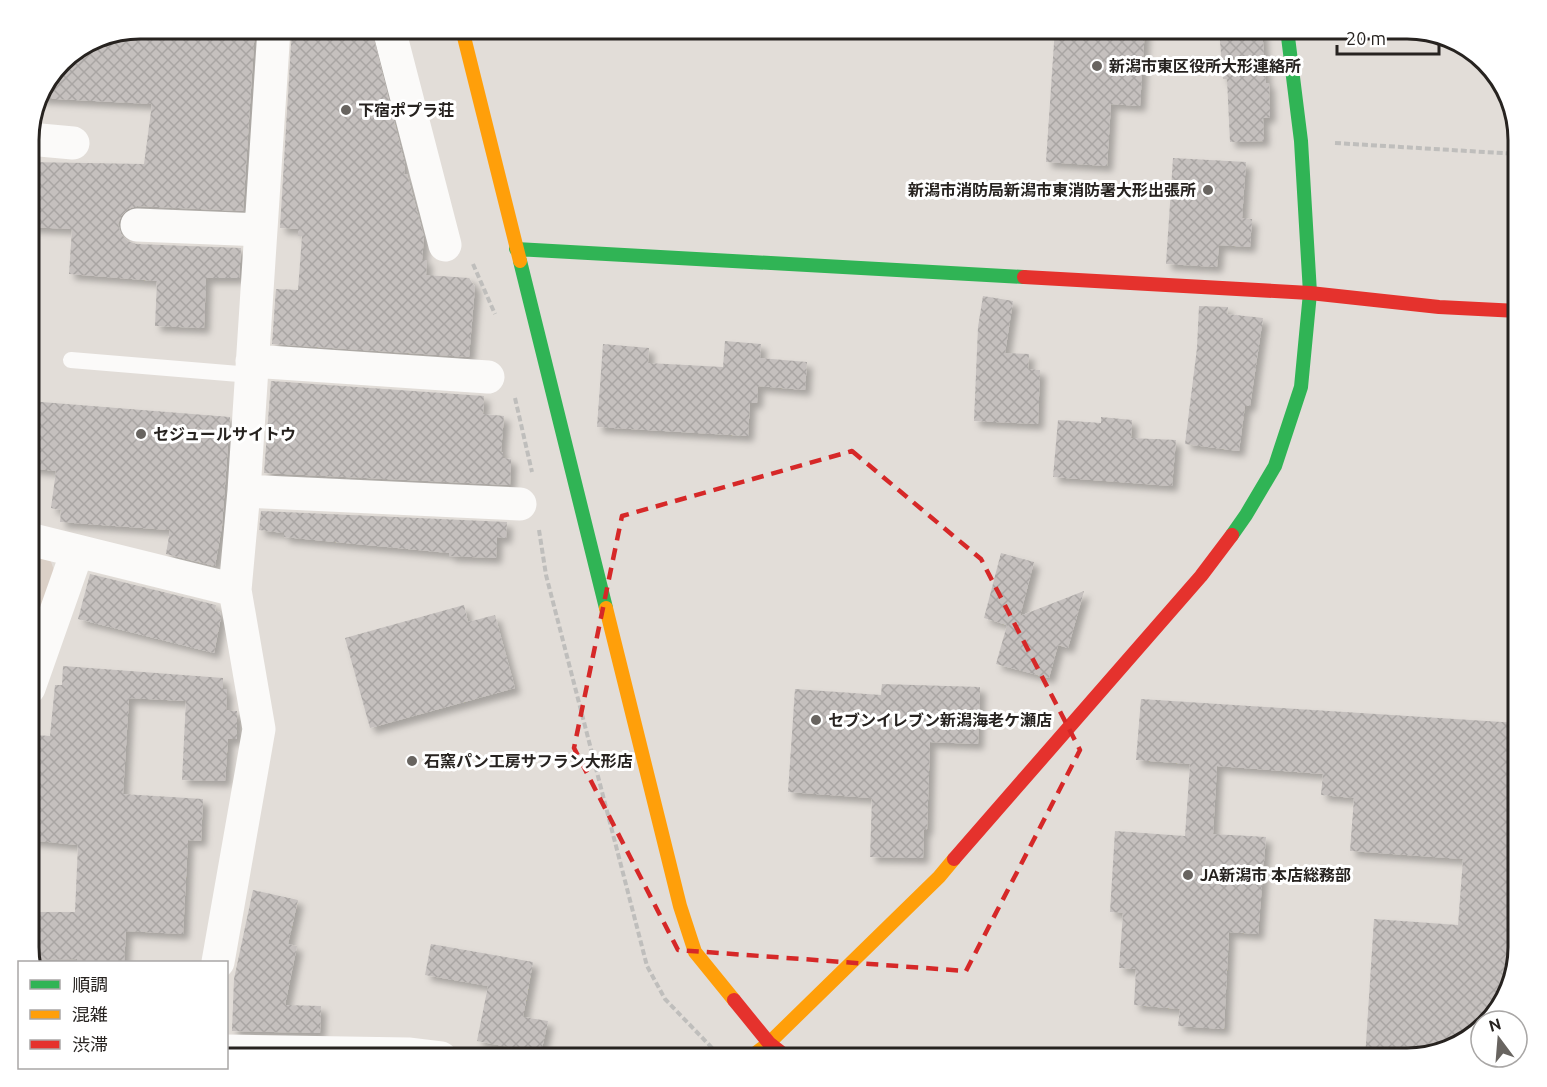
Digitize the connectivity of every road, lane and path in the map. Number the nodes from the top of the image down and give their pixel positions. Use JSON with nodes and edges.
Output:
{"nodes":[{"id":1,"x":273,"y":39,"type":"edge"},
{"id":2,"x":392,"y":39,"type":"edge"},
{"id":3,"x":465,"y":39,"type":"edge"},
{"id":4,"x":1288,"y":39,"type":"edge"},
{"id":5,"x":39,"y":140,"type":"edge"},
{"id":6,"x":1302,"y":141,"type":"junction"},
{"id":7,"x":73,"y":143,"type":"dead end"},
{"id":8,"x":1508,"y":153,"type":"edge"},
{"id":9,"x":138,"y":225,"type":"dead end"},
{"id":10,"x":261,"y":230,"type":"junction"},
{"id":11,"x":516,"y":249,"type":"junction"},
{"id":12,"x":458,"y":250,"type":"joint"},
{"id":13,"x":1310,"y":293,"type":"junction"},
{"id":14,"x":1508,"y":310,"type":"edge"},
{"id":15,"x":498,"y":325,"type":"dead end"},
{"id":16,"x":71,"y":360,"type":"dead end"},
{"id":17,"x":252,"y":368,"type":"junction"},
{"id":18,"x":500,"y":384,"type":"joint"},
{"id":19,"x":244,"y":491,"type":"junction"},
{"id":20,"x":530,"y":504,"type":"junction"},
{"id":21,"x":39,"y":542,"type":"edge"},
{"id":22,"x":77,"y":552,"type":"junction"},
{"id":23,"x":235,"y":590,"type":"junction"},
{"id":24,"x":39,"y":660,"type":"edge"},
{"id":25,"x":218,"y":961,"type":"edge"},
{"id":26,"x":769,"y":1043,"type":"junction"},
{"id":27,"x":712,"y":1048,"type":"edge"},
{"id":28,"x":763,"y":1048,"type":"edge"},
{"id":29,"x":775,"y":1048,"type":"edge"}],
"edges":[{"from":1,"to":10,"type":"street"},
{"from":2,"to":12,"type":"street"},
{"from":3,"to":11,"type":"street"},
{"from":4,"to":6,"type":"street"},
{"from":5,"to":7,"type":"street"},
{"from":6,"to":8,"type":"path"},
{"from":6,"to":13,"type":"street"},
{"from":9,"to":10,"type":"street"},
{"from":10,"to":17,"type":"street"},
{"from":11,"to":13,"type":"street"},
{"from":11,"to":26,"type":"street"},
{"from":12,"to":15,"type":"path"},
{"from":13,"to":14,"type":"street"},
{"from":13,"to":26,"type":"street"},
{"from":16,"to":17,"type":"lane"},
{"from":17,"to":18,"type":"street"},
{"from":17,"to":19,"type":"street"},
{"from":18,"to":20,"type":"path"},
{"from":19,"to":20,"type":"street"},
{"from":19,"to":23,"type":"street"},
{"from":20,"to":27,"type":"path"},
{"from":21,"to":22,"type":"street"},
{"from":22,"to":23,"type":"street"},
{"from":22,"to":24,"type":"street"},
{"from":23,"to":25,"type":"street"},
{"from":26,"to":28,"type":"street"},
{"from":26,"to":29,"type":"street"}]}
